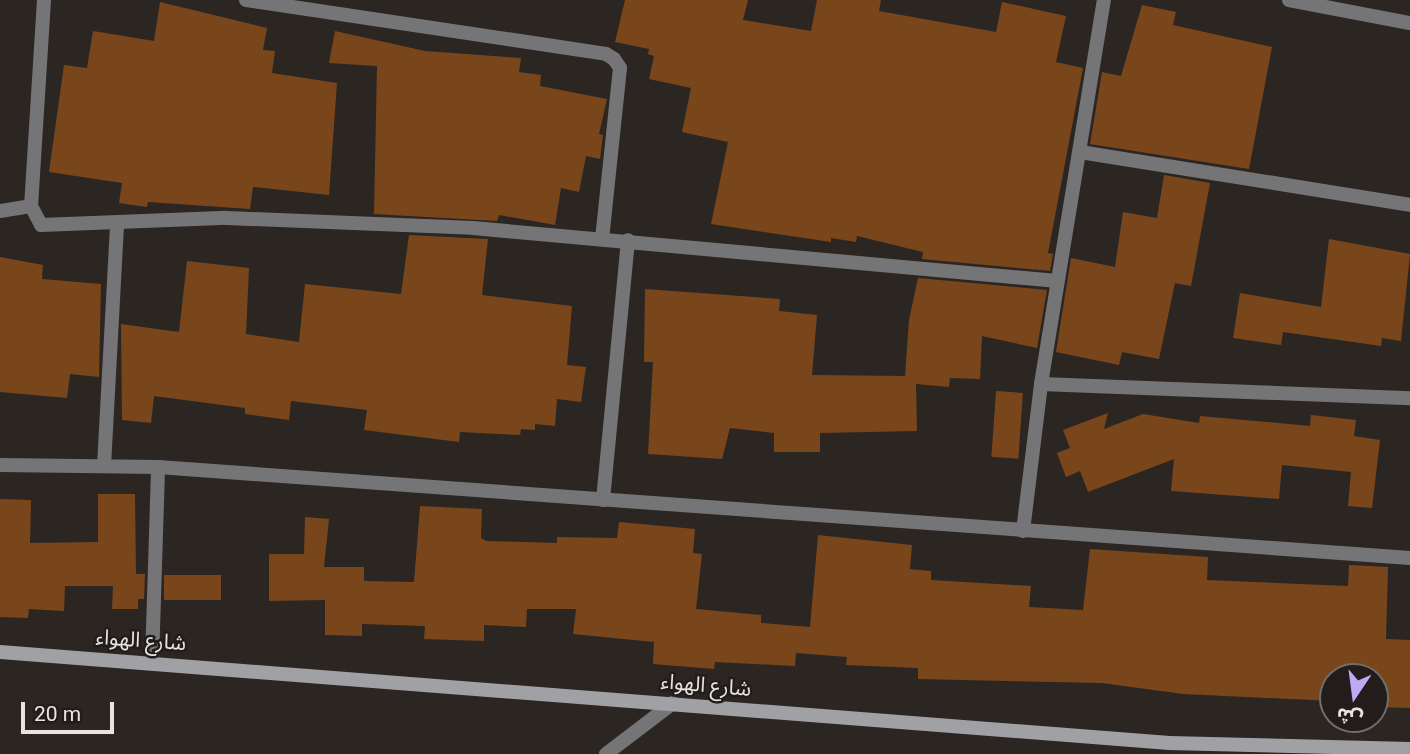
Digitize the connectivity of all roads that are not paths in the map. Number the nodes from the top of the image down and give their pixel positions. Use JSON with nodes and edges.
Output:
{"nodes":[{"id":1,"x":44,"y":0,"type":"edge"},
{"id":2,"x":246,"y":0,"type":"edge"},
{"id":3,"x":1104,"y":0,"type":"edge"},
{"id":4,"x":1289,"y":0,"type":"edge"},
{"id":5,"x":1410,"y":23,"type":"edge"},
{"id":6,"x":1080,"y":152,"type":"junction"},
{"id":7,"x":1410,"y":205,"type":"edge"},
{"id":8,"x":31,"y":206,"type":"junction"},
{"id":9,"x":0,"y":211,"type":"edge"},
{"id":10,"x":117,"y":226,"type":"junction"},
{"id":11,"x":602,"y":238,"type":"junction"},
{"id":12,"x":628,"y":240,"type":"junction"},
{"id":13,"x":1058,"y":281,"type":"junction"},
{"id":14,"x":1041,"y":384,"type":"junction"},
{"id":15,"x":1410,"y":398,"type":"edge"},
{"id":16,"x":0,"y":465,"type":"edge"},
{"id":17,"x":104,"y":466,"type":"junction"},
{"id":18,"x":158,"y":467,"type":"junction"},
{"id":19,"x":603,"y":500,"type":"junction"},
{"id":20,"x":1023,"y":531,"type":"junction"},
{"id":21,"x":1410,"y":558,"type":"edge"},
{"id":22,"x":0,"y":652,"type":"edge"},
{"id":23,"x":152,"y":662,"type":"junction"},
{"id":24,"x":673,"y":703,"type":"junction"},
{"id":25,"x":1410,"y":749,"type":"edge"},
{"id":26,"x":606,"y":754,"type":"edge"}],
"edges":[{"from":1,"to":8,"type":"street"},
{"from":2,"to":11,"type":"street"},
{"from":3,"to":6,"type":"street"},
{"from":4,"to":5,"type":"street"},
{"from":6,"to":7,"type":"street"},
{"from":6,"to":13,"type":"street"},
{"from":8,"to":9,"type":"street"},
{"from":8,"to":10,"type":"street"},
{"from":10,"to":11,"type":"street"},
{"from":10,"to":17,"type":"street"},
{"from":11,"to":12,"type":"street"},
{"from":12,"to":13,"type":"street"},
{"from":12,"to":19,"type":"street"},
{"from":13,"to":14,"type":"street"},
{"from":14,"to":15,"type":"street"},
{"from":14,"to":20,"type":"street"},
{"from":16,"to":17,"type":"street"},
{"from":17,"to":18,"type":"street"},
{"from":18,"to":19,"type":"street"},
{"from":18,"to":23,"type":"street"},
{"from":19,"to":20,"type":"street"},
{"from":20,"to":21,"type":"street"},
{"from":22,"to":23,"type":"street","name":"شارع الهواء"},
{"from":23,"to":24,"type":"street","name":"شارع الهواء"},
{"from":24,"to":25,"type":"street","name":"شارع الهواء"},
{"from":24,"to":26,"type":"street"}]}
